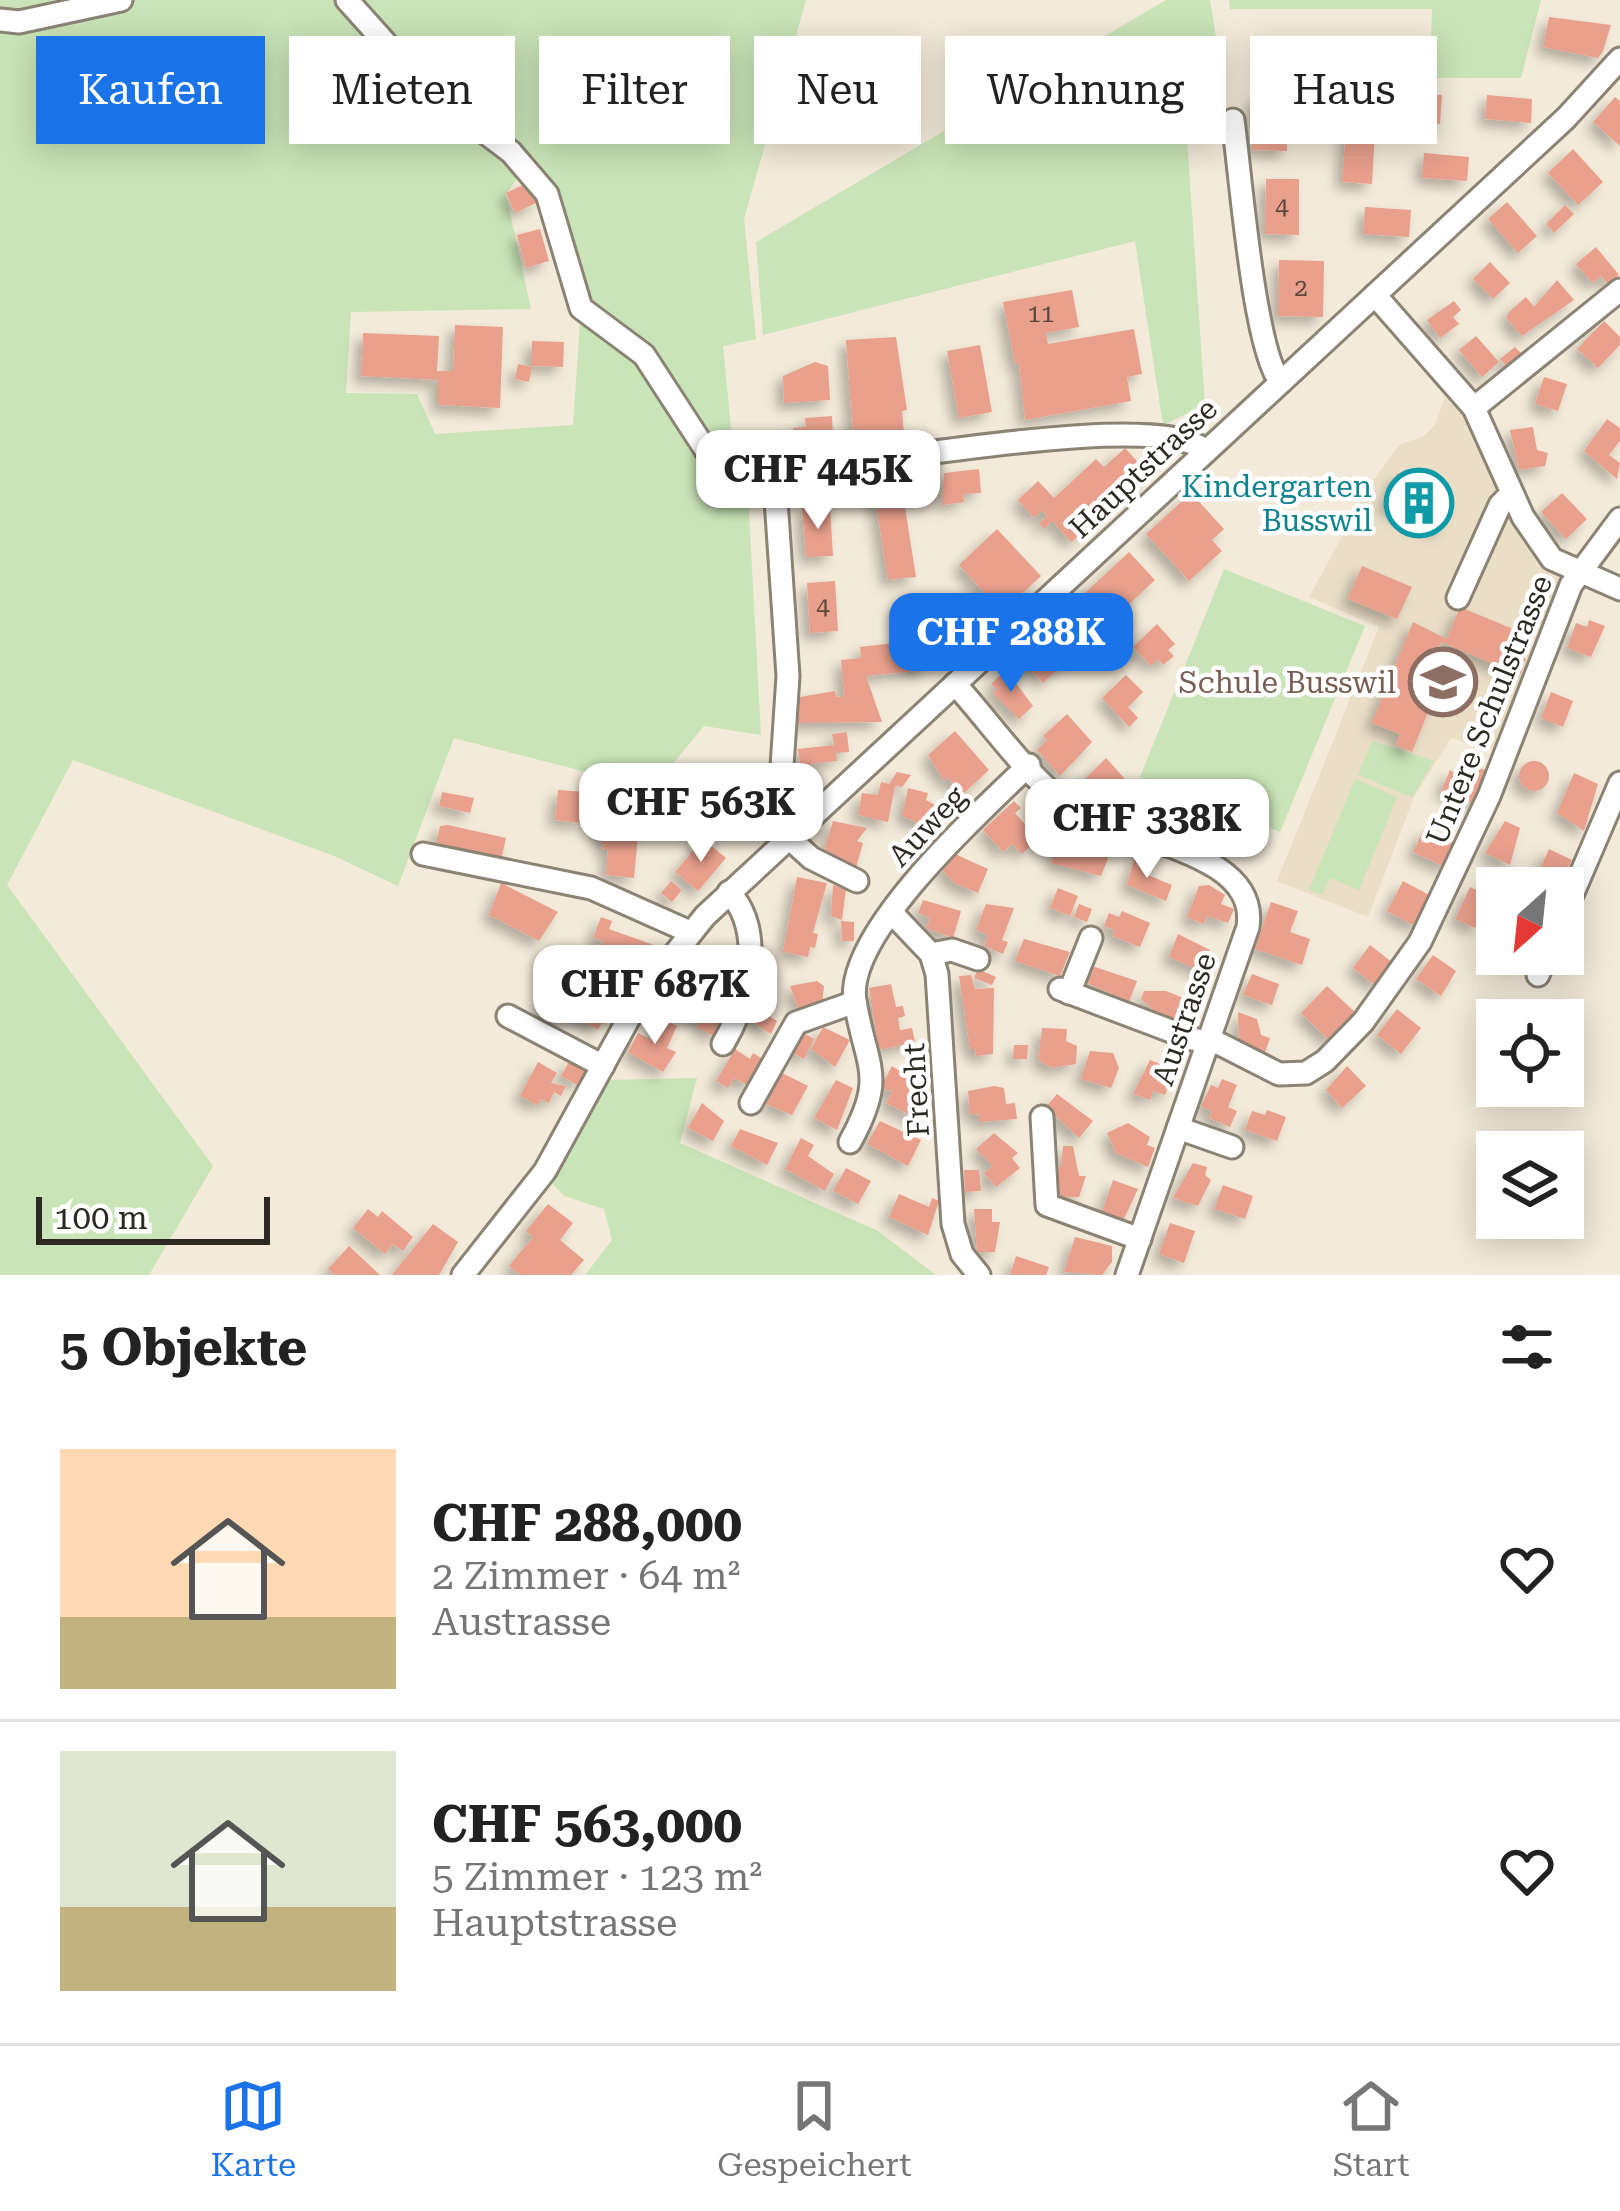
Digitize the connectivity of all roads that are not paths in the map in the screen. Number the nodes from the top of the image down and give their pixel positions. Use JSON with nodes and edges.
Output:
{"nodes":[{"id":1,"x":122,"y":0,"type":"edge"},
{"id":2,"x":347,"y":0,"type":"edge"},
{"id":3,"x":0,"y":20,"type":"edge"},
{"id":4,"x":1620,"y":59,"type":"edge"},
{"id":5,"x":1233,"y":120,"type":"dead end"},
{"id":6,"x":1620,"y":290,"type":"edge"},
{"id":7,"x":1375,"y":295,"type":"junction"},
{"id":8,"x":1281,"y":382,"type":"junction"},
{"id":9,"x":1474,"y":408,"type":"junction"},
{"id":10,"x":1206,"y":451,"type":"junction"},
{"id":11,"x":775,"y":485,"type":"junction"},
{"id":12,"x":1512,"y":493,"type":"junction"},
{"id":13,"x":1620,"y":519,"type":"edge"},
{"id":14,"x":1578,"y":573,"type":"junction"},
{"id":15,"x":1620,"y":589,"type":"edge"},
{"id":16,"x":1458,"y":598,"type":"dead end"},
{"id":17,"x":955,"y":683,"type":"junction"},
{"id":18,"x":1029,"y":765,"type":"junction"},
{"id":19,"x":1620,"y":783,"type":"edge"},
{"id":20,"x":786,"y":839,"type":"junction"},
{"id":21,"x":423,"y":854,"type":"dead end"},
{"id":22,"x":1584,"y":867,"type":"edge"},
{"id":23,"x":857,"y":881,"type":"dead end"},
{"id":24,"x":729,"y":892,"type":"junction"},
{"id":25,"x":891,"y":912,"type":"junction"},
{"id":26,"x":690,"y":932,"type":"junction"},
{"id":27,"x":1091,"y":938,"type":"dead end"},
{"id":28,"x":931,"y":954,"type":"junction"},
{"id":29,"x":977,"y":959,"type":"dead end"},
{"id":30,"x":854,"y":1002,"type":"junction"},
{"id":31,"x":508,"y":1016,"type":"dead end"},
{"id":32,"x":1209,"y":1042,"type":"junction"},
{"id":33,"x":723,"y":1045,"type":"dead end"},
{"id":34,"x":603,"y":1066,"type":"junction"},
{"id":35,"x":751,"y":1103,"type":"dead end"},
{"id":36,"x":1042,"y":1117,"type":"dead end"},
{"id":37,"x":1178,"y":1128,"type":"junction"},
{"id":38,"x":850,"y":1142,"type":"dead end"},
{"id":39,"x":1232,"y":1147,"type":"dead end"},
{"id":40,"x":1140,"y":1240,"type":"junction"},
{"id":41,"x":463,"y":1275,"type":"edge"},
{"id":42,"x":979,"y":1275,"type":"edge"},
{"id":43,"x":1127,"y":1275,"type":"edge"}],
"edges":[{"from":1,"to":3,"type":"street"},
{"from":2,"to":11,"type":"street"},
{"from":4,"to":7,"type":"street","name":"Hauptstrasse"},
{"from":5,"to":8,"type":"street"},
{"from":6,"to":9,"type":"street"},
{"from":7,"to":8,"type":"street","name":"Hauptstrasse"},
{"from":7,"to":9,"type":"street"},
{"from":8,"to":10,"type":"street","name":"Hauptstrasse"},
{"from":9,"to":12,"type":"street"},
{"from":10,"to":11,"type":"street"},
{"from":10,"to":17,"type":"street","name":"Hauptstrasse"},
{"from":11,"to":20,"type":"street"},
{"from":12,"to":14,"type":"street"},
{"from":12,"to":16,"type":"street"},
{"from":13,"to":14,"type":"street"},
{"from":14,"to":15,"type":"street"},
{"from":14,"to":32,"type":"street","name":"Untere Schulstrasse"},
{"from":17,"to":18,"type":"street","name":"Austrasse"},
{"from":17,"to":20,"type":"street","name":"Hauptstrasse"},
{"from":18,"to":25,"type":"street","name":"Auweg"},
{"from":18,"to":32,"type":"street","name":"Austrasse"},
{"from":19,"to":22,"type":"street"},
{"from":20,"to":23,"type":"street"},
{"from":20,"to":24,"type":"street","name":"Hauptstrasse"},
{"from":21,"to":26,"type":"street"},
{"from":24,"to":26,"type":"street","name":"Hauptstrasse"},
{"from":24,"to":33,"type":"street"},
{"from":25,"to":28,"type":"street"},
{"from":25,"to":30,"type":"street","name":"Auweg"},
{"from":26,"to":34,"type":"street","name":"Hauptstrasse"},
{"from":27,"to":32,"type":"street"},
{"from":28,"to":29,"type":"street"},
{"from":28,"to":42,"type":"street","name":"Frecht"},
{"from":30,"to":35,"type":"street"},
{"from":30,"to":38,"type":"street"},
{"from":31,"to":34,"type":"street"},
{"from":32,"to":37,"type":"street","name":"Austrasse"},
{"from":34,"to":41,"type":"street","name":"Hauptstrasse"},
{"from":36,"to":40,"type":"street"},
{"from":37,"to":39,"type":"street"},
{"from":37,"to":40,"type":"street","name":"Austrasse"},
{"from":40,"to":43,"type":"street","name":"Austrasse"}]}
